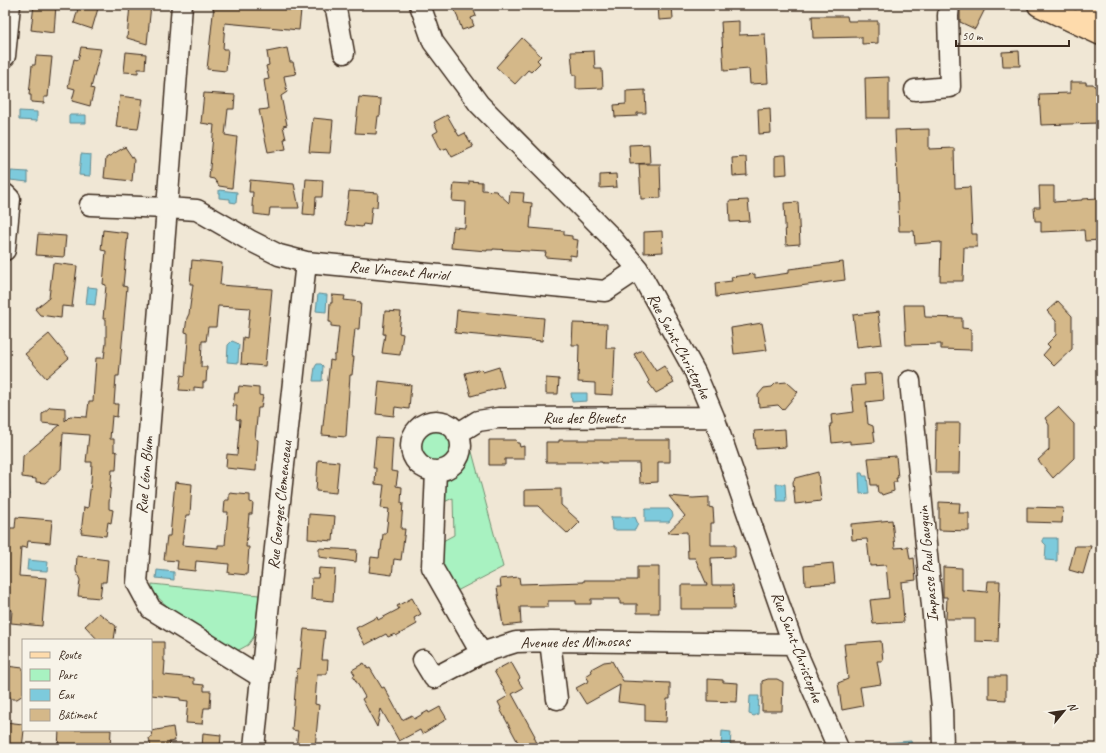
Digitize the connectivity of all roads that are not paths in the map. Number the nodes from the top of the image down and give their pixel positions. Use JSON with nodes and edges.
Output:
{"nodes":[{"id":1,"x":10,"y":5,"type":"edge"},
{"id":2,"x":182,"y":5,"type":"edge"},
{"id":3,"x":333,"y":5,"type":"edge"},
{"id":4,"x":420,"y":5,"type":"edge"},
{"id":5,"x":949,"y":5,"type":"edge"},
{"id":6,"x":1039,"y":5,"type":"edge"},
{"id":7,"x":1086,"y":5,"type":"edge"},
{"id":8,"x":1101,"y":12,"type":"edge"},
{"id":9,"x":1101,"y":34,"type":"edge"},
{"id":10,"x":344,"y":53,"type":"dead end"},
{"id":11,"x":5,"y":56,"type":"edge"},
{"id":12,"x":915,"y":90,"type":"dead end"},
{"id":13,"x":7,"y":196,"type":"edge"},
{"id":14,"x":90,"y":205,"type":"dead end"},
{"id":15,"x":166,"y":208,"type":"junction"},
{"id":16,"x":5,"y":250,"type":"edge"},
{"id":17,"x":306,"y":262,"type":"junction"},
{"id":18,"x":638,"y":269,"type":"junction"},
{"id":19,"x":910,"y":381,"type":"dead end"},
{"id":20,"x":714,"y":418,"type":"junction"},
{"id":21,"x":457,"y":434,"type":"junction"},
{"id":22,"x":436,"y":471,"type":"junction"},
{"id":23,"x":550,"y":641,"type":"junction"},
{"id":24,"x":793,"y":644,"type":"junction"},
{"id":25,"x":481,"y":653,"type":"junction"},
{"id":26,"x":423,"y":660,"type":"dead end"},
{"id":27,"x":261,"y":677,"type":"junction"},
{"id":28,"x":558,"y":699,"type":"dead end"},
{"id":29,"x":254,"y":748,"type":"edge"},
{"id":30,"x":838,"y":748,"type":"edge"},
{"id":31,"x":943,"y":748,"type":"edge"}],
"edges":[{"from":1,"to":11,"type":"street"},
{"from":2,"to":15,"type":"street"},
{"from":3,"to":10,"type":"street"},
{"from":4,"to":18,"type":"street","name":"Rue Saint-Christophe"},
{"from":5,"to":12,"type":"street"},
{"from":6,"to":9,"type":"main road"},
{"from":7,"to":8,"type":"main road"},
{"from":13,"to":16,"type":"street"},
{"from":14,"to":15,"type":"street","name":"Rue Vincent Auriol"},
{"from":15,"to":17,"type":"street","name":"Rue Vincent Auriol"},
{"from":15,"to":27,"type":"street","name":"Rue Léon Blum"},
{"from":17,"to":18,"type":"street","name":"Rue Vincent Auriol"},
{"from":17,"to":27,"type":"street","name":"Rue Georges Clemenceau"},
{"from":18,"to":20,"type":"street","name":"Rue Saint-Christophe"},
{"from":19,"to":31,"type":"street","name":"Impasse Paul Gauguin"},
{"from":20,"to":21,"type":"street","name":"Rue des Bleuets"},
{"from":20,"to":24,"type":"street","name":"Rue Saint-Christophe"},
{"from":21,"to":22,"type":"street"},
{"from":21,"to":22,"type":"street"},
{"from":22,"to":25,"type":"street"},
{"from":23,"to":24,"type":"street","name":"Avenue des Mimosas"},
{"from":23,"to":25,"type":"street","name":"Avenue des Mimosas"},
{"from":23,"to":28,"type":"street"},
{"from":24,"to":30,"type":"street","name":"Rue Saint-Christophe"},
{"from":25,"to":26,"type":"street","name":"Avenue des Mimosas"},
{"from":27,"to":29,"type":"street","name":"Rue Georges Clemenceau"}]}
